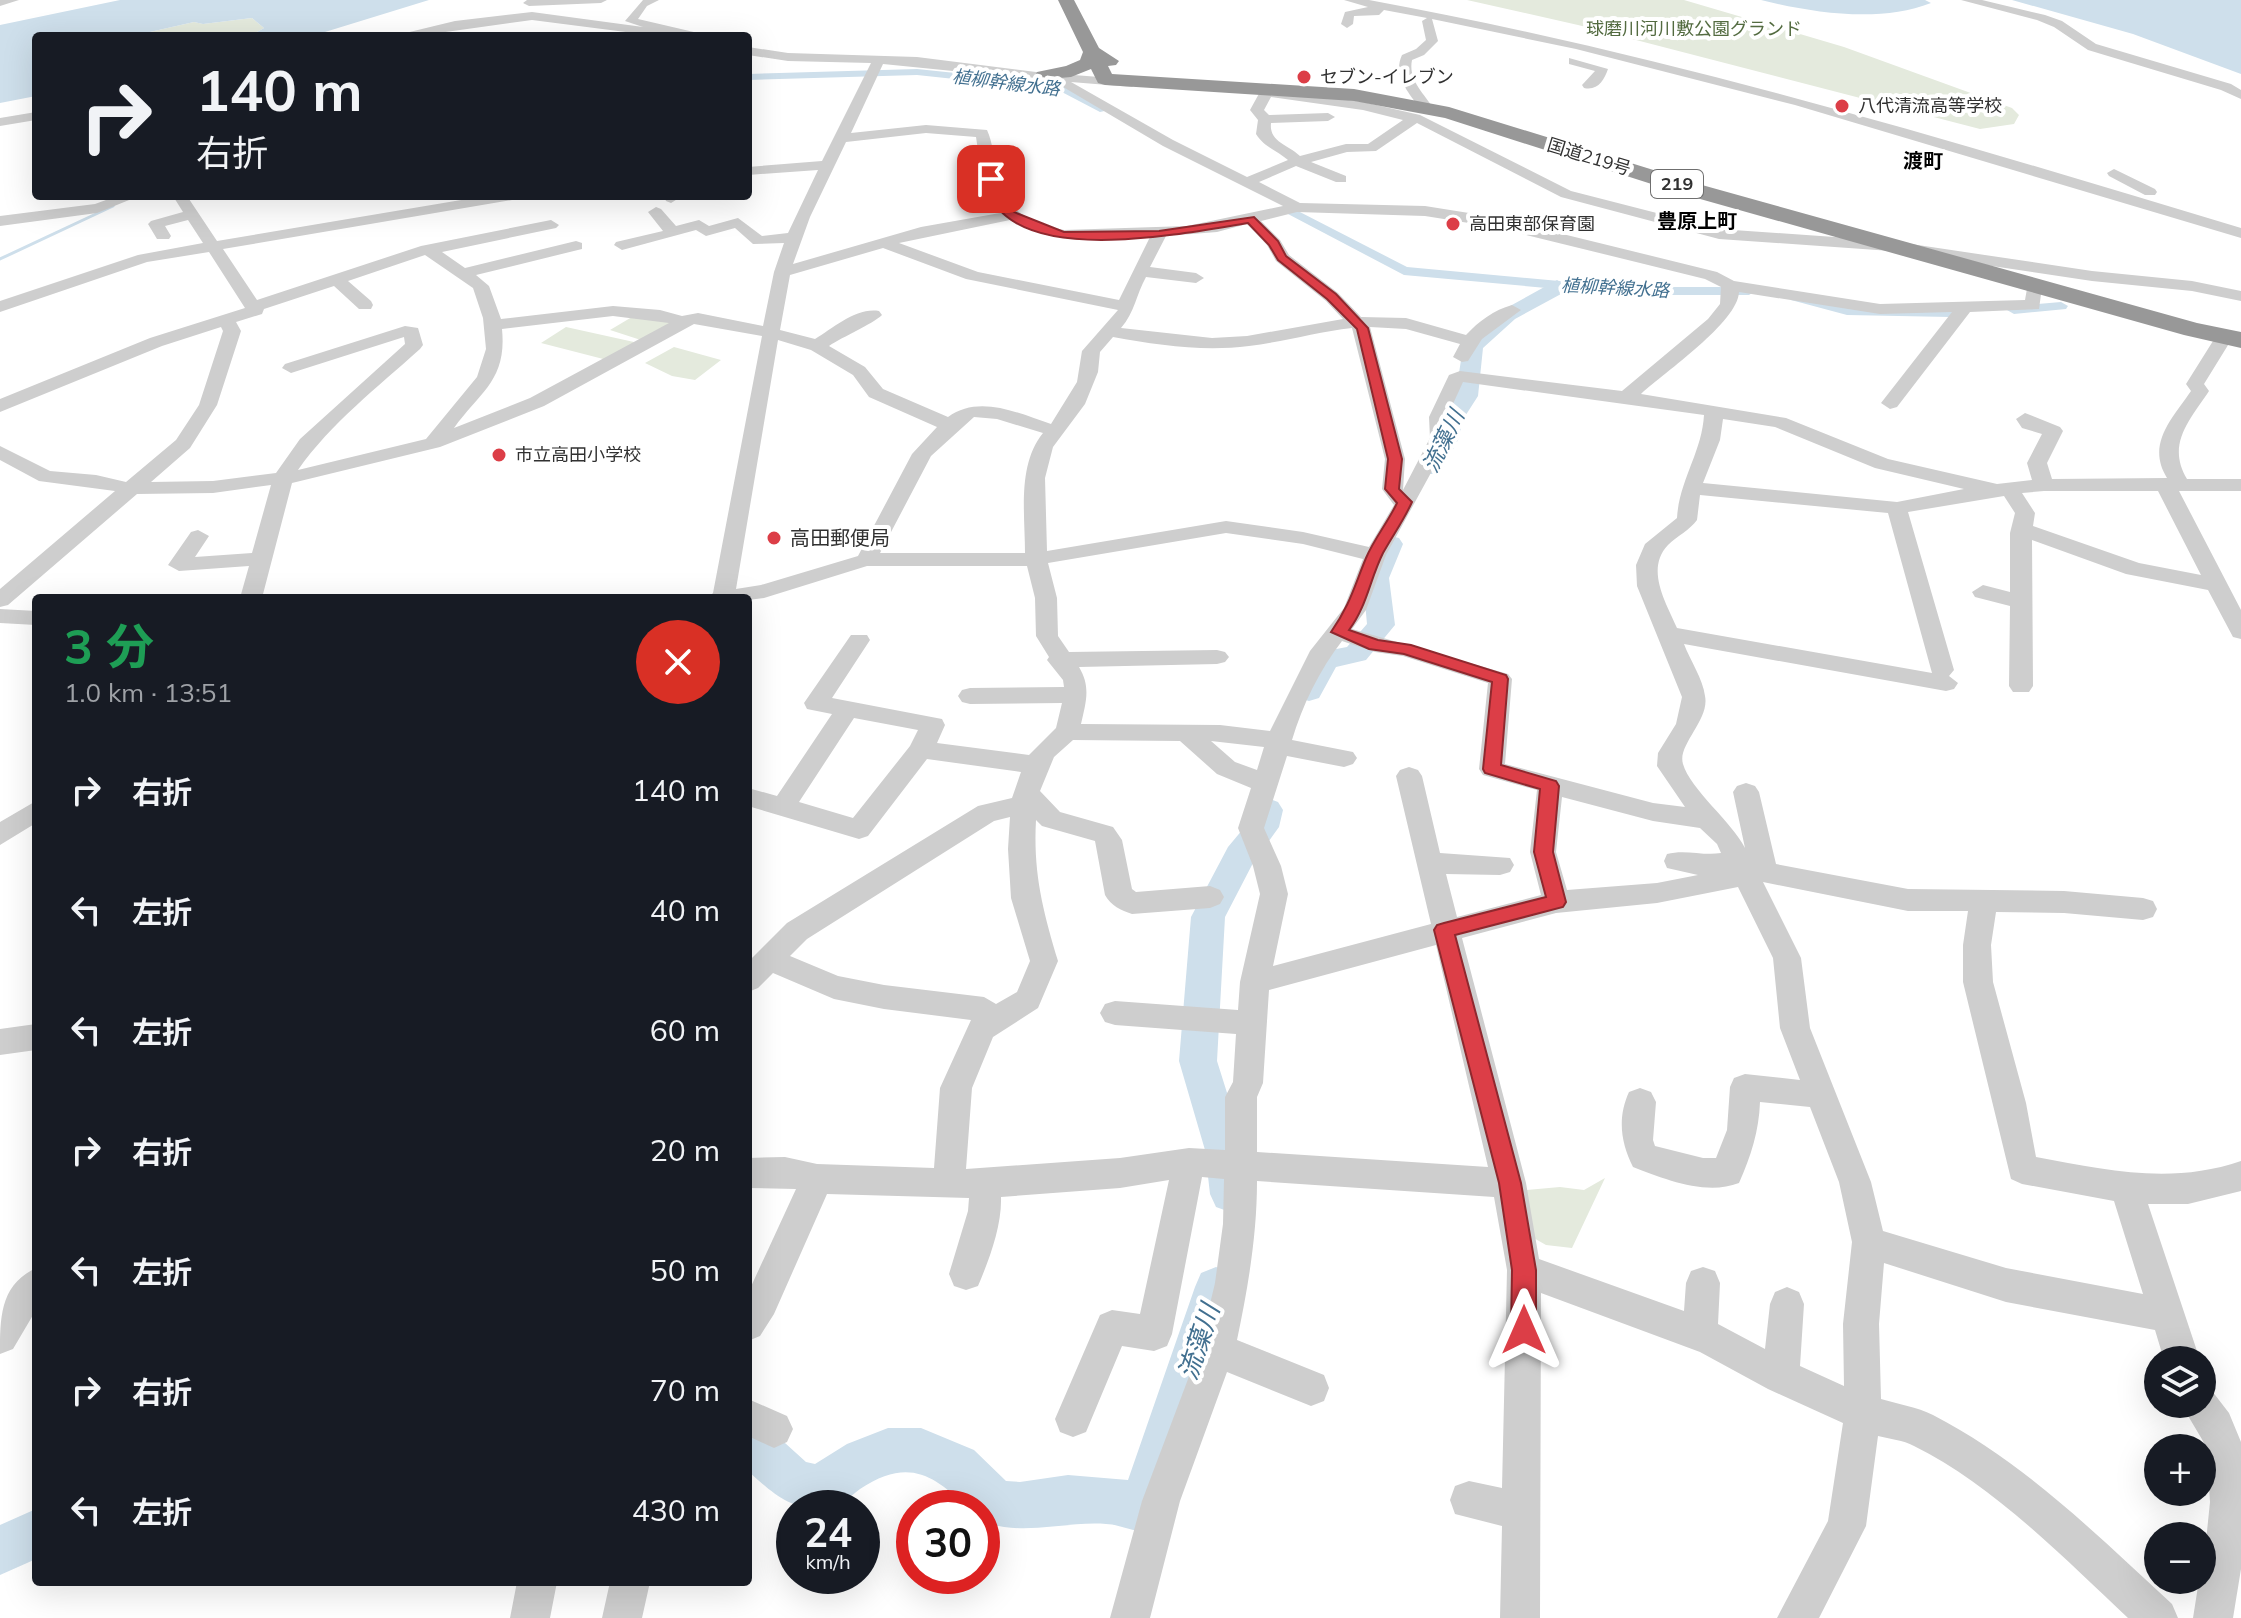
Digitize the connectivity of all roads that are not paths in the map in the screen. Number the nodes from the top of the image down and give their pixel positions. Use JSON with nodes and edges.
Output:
{"nodes":[{"id":1,"x":13,"y":0,"type":"edge"},
{"id":2,"x":601,"y":0,"type":"edge"},
{"id":3,"x":653,"y":0,"type":"edge"},
{"id":4,"x":1066,"y":0,"type":"edge"},
{"id":5,"x":1352,"y":0,"type":"edge"},
{"id":6,"x":1967,"y":0,"type":"edge"},
{"id":7,"x":616,"y":2,"type":"dead end"},
{"id":8,"x":0,"y":3,"type":"edge"},
{"id":9,"x":1391,"y":10,"type":"junction"},
{"id":10,"x":532,"y":16,"type":"junction"},
{"id":11,"x":1428,"y":21,"type":"junction"},
{"id":12,"x":1347,"y":24,"type":"dead end"},
{"id":13,"x":386,"y":28,"type":"dead end"},
{"id":14,"x":419,"y":32,"type":"edge"},
{"id":15,"x":654,"y":32,"type":"edge"},
{"id":16,"x":685,"y":32,"type":"edge"},
{"id":17,"x":752,"y":49,"type":"edge"},
{"id":18,"x":752,"y":49,"type":"edge"},
{"id":19,"x":1092,"y":52,"type":"junction"},
{"id":20,"x":1541,"y":52,"type":"dead end"},
{"id":21,"x":1556,"y":56,"type":"dead end"},
{"id":22,"x":823,"y":58,"type":"junction"},
{"id":23,"x":752,"y":59,"type":"edge"},
{"id":24,"x":847,"y":59,"type":"junction"},
{"id":25,"x":875,"y":68,"type":"junction"},
{"id":26,"x":1052,"y":77,"type":"junction"},
{"id":27,"x":1105,"y":79,"type":"junction"},
{"id":28,"x":1177,"y":83,"type":"junction"},
{"id":29,"x":1589,"y":85,"type":"dead end"},
{"id":30,"x":1266,"y":93,"type":"junction"},
{"id":31,"x":2241,"y":95,"type":"edge"},
{"id":32,"x":1337,"y":113,"type":"junction"},
{"id":33,"x":1421,"y":113,"type":"junction"},
{"id":34,"x":32,"y":117,"type":"edge"},
{"id":35,"x":1265,"y":119,"type":"junction"},
{"id":36,"x":0,"y":122,"type":"edge"},
{"id":37,"x":0,"y":130,"type":"edge"},
{"id":38,"x":32,"y":130,"type":"edge"},
{"id":39,"x":841,"y":138,"type":"junction"},
{"id":40,"x":1298,"y":162,"type":"junction"},
{"id":41,"x":826,"y":165,"type":"junction"},
{"id":42,"x":752,"y":171,"type":"edge"},
{"id":43,"x":2114,"y":173,"type":"dead end"},
{"id":44,"x":1341,"y":179,"type":"dead end"},
{"id":45,"x":1247,"y":182,"type":"junction"},
{"id":46,"x":120,"y":200,"type":"edge"},
{"id":47,"x":183,"y":200,"type":"edge"},
{"id":48,"x":501,"y":200,"type":"edge"},
{"id":49,"x":1297,"y":207,"type":"junction"},
{"id":50,"x":656,"y":212,"type":"dead end"},
{"id":51,"x":192,"y":214,"type":"junction"},
{"id":52,"x":1011,"y":215,"type":"junction"},
{"id":53,"x":1250,"y":219,"type":"junction"},
{"id":54,"x":0,"y":221,"type":"edge"},
{"id":55,"x":551,"y":225,"type":"dead end"},
{"id":56,"x":425,"y":228,"type":"edge"},
{"id":57,"x":2234,"y":230,"type":"edge"},
{"id":58,"x":672,"y":232,"type":"junction"},
{"id":59,"x":1159,"y":234,"type":"junction"},
{"id":60,"x":163,"y":236,"type":"dead end"},
{"id":61,"x":793,"y":237,"type":"junction"},
{"id":62,"x":883,"y":242,"type":"junction"},
{"id":63,"x":213,"y":244,"type":"junction"},
{"id":64,"x":622,"y":245,"type":"dead end"},
{"id":65,"x":576,"y":246,"type":"dead end"},
{"id":66,"x":1891,"y":246,"type":"junction"},
{"id":67,"x":1139,"y":271,"type":"junction"},
{"id":68,"x":782,"y":272,"type":"junction"},
{"id":69,"x":464,"y":273,"type":"junction"},
{"id":70,"x":335,"y":278,"type":"junction"},
{"id":71,"x":1196,"y":278,"type":"dead end"},
{"id":72,"x":1729,"y":285,"type":"junction"},
{"id":73,"x":2034,"y":287,"type":"junction"},
{"id":74,"x":2241,"y":296,"type":"edge"},
{"id":75,"x":365,"y":305,"type":"dead end"},
{"id":76,"x":1126,"y":306,"type":"junction"},
{"id":77,"x":0,"y":307,"type":"edge"},
{"id":78,"x":253,"y":307,"type":"junction"},
{"id":79,"x":1963,"y":309,"type":"junction"},
{"id":80,"x":1512,"y":310,"type":"dead end"},
{"id":81,"x":873,"y":315,"type":"dead end"},
{"id":82,"x":226,"y":320,"type":"junction"},
{"id":83,"x":684,"y":322,"type":"junction"},
{"id":84,"x":1356,"y":323,"type":"junction"},
{"id":85,"x":492,"y":325,"type":"junction"},
{"id":86,"x":1111,"y":331,"type":"junction"},
{"id":87,"x":771,"y":333,"type":"junction"},
{"id":88,"x":2232,"y":338,"type":"edge"},
{"id":89,"x":1469,"y":341,"type":"junction"},
{"id":90,"x":817,"y":346,"type":"junction"},
{"id":91,"x":291,"y":368,"type":"dead end"},
{"id":92,"x":1460,"y":376,"type":"junction"},
{"id":93,"x":1626,"y":397,"type":"junction"},
{"id":94,"x":1890,"y":403,"type":"dead end"},
{"id":95,"x":0,"y":406,"type":"edge"},
{"id":96,"x":1714,"y":411,"type":"junction"},
{"id":97,"x":2025,"y":419,"type":"dead end"},
{"id":98,"x":952,"y":426,"type":"junction"},
{"id":99,"x":1055,"y":431,"type":"junction"},
{"id":100,"x":433,"y":443,"type":"junction"},
{"id":101,"x":0,"y":452,"type":"edge"},
{"id":102,"x":2120,"y":461,"type":"dead end"},
{"id":103,"x":284,"y":476,"type":"junction"},
{"id":104,"x":2131,"y":483,"type":"junction"},
{"id":105,"x":2172,"y":484,"type":"junction"},
{"id":106,"x":2044,"y":485,"type":"junction"},
{"id":107,"x":2241,"y":485,"type":"edge"},
{"id":108,"x":135,"y":488,"type":"junction"},
{"id":109,"x":1690,"y":488,"type":"junction"},
{"id":110,"x":2005,"y":490,"type":"junction"},
{"id":111,"x":1404,"y":502,"type":"junction"},
{"id":112,"x":1897,"y":508,"type":"junction"},
{"id":113,"x":2023,"y":530,"type":"junction"},
{"id":114,"x":198,"y":536,"type":"dead end"},
{"id":115,"x":1375,"y":555,"type":"junction"},
{"id":116,"x":262,"y":559,"type":"junction"},
{"id":117,"x":1036,"y":559,"type":"junction"},
{"id":118,"x":866,"y":560,"type":"junction"},
{"id":119,"x":2217,"y":585,"type":"junction"},
{"id":120,"x":1983,"y":592,"type":"dead end"},
{"id":121,"x":252,"y":594,"type":"edge"},
{"id":122,"x":723,"y":594,"type":"edge"},
{"id":123,"x":751,"y":594,"type":"edge"},
{"id":124,"x":0,"y":600,"type":"edge"},
{"id":125,"x":2021,"y":602,"type":"junction"},
{"id":126,"x":0,"y":616,"type":"edge"},
{"id":127,"x":32,"y":618,"type":"edge"},
{"id":128,"x":1339,"y":632,"type":"junction"},
{"id":129,"x":2241,"y":632,"type":"edge"},
{"id":130,"x":1670,"y":634,"type":"junction"},
{"id":131,"x":859,"y":640,"type":"dead end"},
{"id":132,"x":1217,"y":657,"type":"dead end"},
{"id":133,"x":1059,"y":660,"type":"junction"},
{"id":134,"x":2021,"y":686,"type":"dead end"},
{"id":135,"x":1076,"y":695,"type":"junction"},
{"id":136,"x":970,"y":696,"type":"dead end"},
{"id":137,"x":848,"y":709,"type":"junction"},
{"id":138,"x":1067,"y":732,"type":"junction"},
{"id":139,"x":1188,"y":732,"type":"junction"},
{"id":140,"x":1279,"y":744,"type":"junction"},
{"id":141,"x":921,"y":750,"type":"junction"},
{"id":142,"x":1344,"y":758,"type":"dead end"},
{"id":143,"x":1409,"y":776,"type":"dead end"},
{"id":144,"x":1266,"y":784,"type":"junction"},
{"id":145,"x":1550,"y":786,"type":"junction"},
{"id":146,"x":1029,"y":788,"type":"junction"},
{"id":147,"x":1746,"y":792,"type":"dead end"},
{"id":148,"x":752,"y":798,"type":"edge"},
{"id":149,"x":783,"y":807,"type":"junction"},
{"id":150,"x":32,"y":813,"type":"edge"},
{"id":151,"x":1707,"y":819,"type":"junction"},
{"id":152,"x":0,"y":835,"type":"edge"},
{"id":153,"x":1677,"y":861,"type":"dead end"},
{"id":154,"x":1428,"y":862,"type":"junction"},
{"id":155,"x":1500,"y":865,"type":"dead end"},
{"id":156,"x":1748,"y":869,"type":"junction"},
{"id":157,"x":1210,"y":897,"type":"dead end"},
{"id":158,"x":1556,"y":902,"type":"junction"},
{"id":159,"x":1983,"y":902,"type":"junction"},
{"id":160,"x":2143,"y":909,"type":"dead end"},
{"id":161,"x":1444,"y":930,"type":"junction"},
{"id":162,"x":758,"y":970,"type":"edge"},
{"id":163,"x":1255,"y":982,"type":"junction"},
{"id":164,"x":1115,"y":1013,"type":"dead end"},
{"id":165,"x":990,"y":1021,"type":"junction"},
{"id":166,"x":1252,"y":1023,"type":"junction"},
{"id":167,"x":32,"y":1038,"type":"edge"},
{"id":168,"x":0,"y":1042,"type":"edge"},
{"id":169,"x":1819,"y":1095,"type":"junction"},
{"id":170,"x":1640,"y":1102,"type":"dead end"},
{"id":171,"x":1221,"y":1163,"type":"junction"},
{"id":172,"x":752,"y":1173,"type":"edge"},
{"id":173,"x":2241,"y":1176,"type":"edge"},
{"id":174,"x":817,"y":1179,"type":"junction"},
{"id":175,"x":949,"y":1181,"type":"junction"},
{"id":176,"x":1510,"y":1183,"type":"junction"},
{"id":177,"x":985,"y":1184,"type":"junction"},
{"id":178,"x":2126,"y":1186,"type":"junction"},
{"id":179,"x":1869,"y":1242,"type":"junction"},
{"id":180,"x":1524,"y":1270,"type":"junction"},
{"id":181,"x":966,"y":1274,"type":"dead end"},
{"id":182,"x":1703,"y":1283,"type":"dead end"},
{"id":183,"x":32,"y":1289,"type":"edge"},
{"id":184,"x":1787,"y":1304,"type":"dead end"},
{"id":185,"x":2167,"y":1315,"type":"junction"},
{"id":186,"x":752,"y":1318,"type":"edge"},
{"id":187,"x":1700,"y":1335,"type":"junction"},
{"id":188,"x":0,"y":1337,"type":"edge"},
{"id":189,"x":2177,"y":1346,"type":"edge"},
{"id":190,"x":1217,"y":1350,"type":"junction"},
{"id":191,"x":1781,"y":1376,"type":"junction"},
{"id":192,"x":1311,"y":1388,"type":"dead end"},
{"id":193,"x":1863,"y":1413,"type":"junction"},
{"id":194,"x":2209,"y":1418,"type":"edge"},
{"id":195,"x":1073,"y":1419,"type":"dead end"},
{"id":196,"x":1469,"y":1500,"type":"dead end"},
{"id":197,"x":1522,"y":1511,"type":"junction"},
{"id":198,"x":536,"y":1586,"type":"edge"},
{"id":199,"x":629,"y":1586,"type":"edge"},
{"id":200,"x":530,"y":1618,"type":"edge"},
{"id":201,"x":622,"y":1618,"type":"edge"},
{"id":202,"x":1130,"y":1618,"type":"edge"},
{"id":203,"x":1520,"y":1618,"type":"edge"},
{"id":204,"x":1797,"y":1618,"type":"edge"},
{"id":205,"x":2158,"y":1618,"type":"edge"},
{"id":206,"x":2213,"y":1618,"type":"edge"}],
"edges":[{"from":1,"to":8,"type":"street"},
{"from":2,"to":13,"type":"street"},
{"from":3,"to":16,"type":"street"},
{"from":4,"to":19,"type":"highway"},
{"from":5,"to":9,"type":"street"},
{"from":5,"to":57,"type":"street"},
{"from":6,"to":31,"type":"street"},
{"from":7,"to":10,"type":"street"},
{"from":9,"to":11,"type":"street"},
{"from":9,"to":12,"type":"street"},
{"from":10,"to":14,"type":"street"},
{"from":10,"to":15,"type":"street"},
{"from":11,"to":20,"type":"street"},
{"from":11,"to":33,"type":"street"},
{"from":17,"to":22,"type":"street"},
{"from":18,"to":24,"type":"street"},
{"from":19,"to":26,"type":"highway"},
{"from":19,"to":27,"type":"highway"},
{"from":19,"to":28,"type":"highway"},
{"from":21,"to":29,"type":"street"},
{"from":22,"to":23,"type":"street"},
{"from":22,"to":24,"type":"street"},
{"from":24,"to":25,"type":"street"},
{"from":25,"to":26,"type":"street"},
{"from":25,"to":39,"type":"street"},
{"from":26,"to":27,"type":"street"},
{"from":26,"to":45,"type":"street"},
{"from":27,"to":28,"type":"highway","name":"国道219号","number":"219"},
{"from":27,"to":30,"type":"street"},
{"from":28,"to":33,"type":"highway","name":"国道219号","number":"219"},
{"from":30,"to":32,"type":"street"},
{"from":30,"to":35,"type":"street"},
{"from":32,"to":33,"type":"street"},
{"from":32,"to":35,"type":"street"},
{"from":33,"to":40,"type":"street"},
{"from":33,"to":66,"type":"highway","name":"国道219号","number":"219"},
{"from":33,"to":66,"type":"street"},
{"from":34,"to":36,"type":"street"},
{"from":35,"to":40,"type":"street"},
{"from":37,"to":38,"type":"street"},
{"from":39,"to":41,"type":"street"},
{"from":39,"to":52,"type":"street"},
{"from":40,"to":44,"type":"street"},
{"from":40,"to":45,"type":"street"},
{"from":41,"to":42,"type":"street"},
{"from":41,"to":61,"type":"street"},
{"from":43,"to":57,"type":"street"},
{"from":45,"to":49,"type":"street"},
{"from":46,"to":54,"type":"street"},
{"from":47,"to":51,"type":"street"},
{"from":48,"to":56,"type":"street"},
{"from":49,"to":53,"type":"street"},
{"from":49,"to":72,"type":"street"},
{"from":50,"to":58,"type":"street"},
{"from":51,"to":60,"type":"street"},
{"from":51,"to":63,"type":"street"},
{"from":52,"to":59,"type":"street"},
{"from":52,"to":62,"type":"street"},
{"from":53,"to":59,"type":"street"},
{"from":53,"to":84,"type":"street"},
{"from":55,"to":56,"type":"street"},
{"from":56,"to":63,"type":"street"},
{"from":56,"to":69,"type":"street"},
{"from":56,"to":70,"type":"street"},
{"from":58,"to":61,"type":"street"},
{"from":58,"to":64,"type":"street"},
{"from":59,"to":67,"type":"street"},
{"from":61,"to":68,"type":"street"},
{"from":62,"to":68,"type":"street"},
{"from":62,"to":76,"type":"street"},
{"from":63,"to":77,"type":"street"},
{"from":63,"to":78,"type":"street"},
{"from":65,"to":69,"type":"street"},
{"from":66,"to":73,"type":"highway","name":"国道219号","number":"219"},
{"from":66,"to":74,"type":"street"},
{"from":67,"to":71,"type":"street"},
{"from":67,"to":76,"type":"street"},
{"from":68,"to":87,"type":"street"},
{"from":69,"to":85,"type":"street"},
{"from":70,"to":75,"type":"street"},
{"from":70,"to":78,"type":"street"},
{"from":72,"to":79,"type":"street"},
{"from":72,"to":93,"type":"street"},
{"from":73,"to":79,"type":"street"},
{"from":73,"to":88,"type":"highway","name":"国道219号","number":"219"},
{"from":76,"to":86,"type":"street"},
{"from":78,"to":82,"type":"street"},
{"from":79,"to":94,"type":"street"},
{"from":80,"to":89,"type":"street"},
{"from":81,"to":90,"type":"street"},
{"from":82,"to":95,"type":"street"},
{"from":82,"to":108,"type":"street"},
{"from":83,"to":85,"type":"street"},
{"from":83,"to":87,"type":"street"},
{"from":83,"to":100,"type":"street"},
{"from":84,"to":86,"type":"street"},
{"from":84,"to":89,"type":"street"},
{"from":84,"to":111,"type":"street"},
{"from":85,"to":100,"type":"street"},
{"from":86,"to":99,"type":"street"},
{"from":87,"to":90,"type":"street"},
{"from":87,"to":122,"type":"street"},
{"from":88,"to":105,"type":"street"},
{"from":89,"to":92,"type":"street"},
{"from":90,"to":98,"type":"street"},
{"from":91,"to":103,"type":"street"},
{"from":92,"to":93,"type":"street"},
{"from":92,"to":111,"type":"street"},
{"from":93,"to":96,"type":"street"},
{"from":96,"to":109,"type":"street"},
{"from":96,"to":110,"type":"street"},
{"from":97,"to":106,"type":"street"},
{"from":98,"to":99,"type":"street"},
{"from":98,"to":118,"type":"street"},
{"from":99,"to":117,"type":"street"},
{"from":100,"to":103,"type":"street"},
{"from":101,"to":108,"type":"street"},
{"from":102,"to":104,"type":"street"},
{"from":103,"to":108,"type":"street"},
{"from":103,"to":116,"type":"street"},
{"from":104,"to":105,"type":"street"},
{"from":104,"to":106,"type":"street"},
{"from":105,"to":107,"type":"street"},
{"from":105,"to":119,"type":"street"},
{"from":106,"to":110,"type":"street"},
{"from":108,"to":124,"type":"street"},
{"from":109,"to":112,"type":"street"},
{"from":109,"to":130,"type":"street"},
{"from":110,"to":112,"type":"street"},
{"from":110,"to":113,"type":"street"},
{"from":111,"to":115,"type":"street"},
{"from":112,"to":130,"type":"street"},
{"from":113,"to":119,"type":"street"},
{"from":113,"to":125,"type":"street"},
{"from":114,"to":116,"type":"street"},
{"from":115,"to":117,"type":"street"},
{"from":115,"to":128,"type":"street"},
{"from":116,"to":121,"type":"street"},
{"from":117,"to":118,"type":"street"},
{"from":117,"to":133,"type":"street"},
{"from":118,"to":123,"type":"street"},
{"from":119,"to":129,"type":"street"},
{"from":120,"to":125,"type":"street"},
{"from":125,"to":134,"type":"street"},
{"from":126,"to":127,"type":"street"},
{"from":128,"to":140,"type":"street"},
{"from":128,"to":145,"type":"street"},
{"from":130,"to":151,"type":"street"},
{"from":131,"to":137,"type":"street"},
{"from":132,"to":133,"type":"street"},
{"from":133,"to":135,"type":"street"},
{"from":135,"to":136,"type":"street"},
{"from":135,"to":138,"type":"street"},
{"from":137,"to":141,"type":"street"},
{"from":137,"to":149,"type":"street"},
{"from":138,"to":139,"type":"street"},
{"from":138,"to":146,"type":"street"},
{"from":139,"to":140,"type":"street"},
{"from":139,"to":144,"type":"street"},
{"from":140,"to":142,"type":"street"},
{"from":140,"to":144,"type":"street"},
{"from":141,"to":146,"type":"street"},
{"from":141,"to":149,"type":"street"},
{"from":143,"to":154,"type":"street"},
{"from":144,"to":163,"type":"street"},
{"from":145,"to":151,"type":"street"},
{"from":145,"to":158,"type":"street"},
{"from":146,"to":157,"type":"street"},
{"from":146,"to":162,"type":"street"},
{"from":146,"to":165,"type":"street"},
{"from":147,"to":156,"type":"street"},
{"from":148,"to":149,"type":"street"},
{"from":150,"to":152,"type":"street"},
{"from":151,"to":156,"type":"street"},
{"from":153,"to":156,"type":"street"},
{"from":154,"to":155,"type":"street"},
{"from":154,"to":161,"type":"street"},
{"from":156,"to":158,"type":"street"},
{"from":156,"to":159,"type":"street"},
{"from":156,"to":169,"type":"street"},
{"from":158,"to":161,"type":"street"},
{"from":159,"to":160,"type":"street"},
{"from":159,"to":178,"type":"street"},
{"from":161,"to":163,"type":"street"},
{"from":161,"to":176,"type":"street"},
{"from":162,"to":165,"type":"street"},
{"from":163,"to":166,"type":"street"},
{"from":164,"to":166,"type":"street"},
{"from":165,"to":175,"type":"street"},
{"from":166,"to":171,"type":"street"},
{"from":167,"to":168,"type":"street"},
{"from":169,"to":170,"type":"street"},
{"from":169,"to":179,"type":"street"},
{"from":171,"to":176,"type":"street"},
{"from":171,"to":177,"type":"street"},
{"from":171,"to":190,"type":"street"},
{"from":171,"to":195,"type":"street"},
{"from":172,"to":174,"type":"street"},
{"from":173,"to":178,"type":"street"},
{"from":174,"to":175,"type":"street"},
{"from":174,"to":186,"type":"street"},
{"from":175,"to":177,"type":"street"},
{"from":176,"to":180,"type":"street"},
{"from":177,"to":181,"type":"street"},
{"from":178,"to":185,"type":"street"},
{"from":179,"to":185,"type":"street"},
{"from":179,"to":193,"type":"street"},
{"from":180,"to":187,"type":"street"},
{"from":180,"to":197,"type":"street"},
{"from":182,"to":187,"type":"street"},
{"from":183,"to":188,"type":"street"},
{"from":184,"to":191,"type":"street"},
{"from":185,"to":189,"type":"street"},
{"from":187,"to":191,"type":"street"},
{"from":190,"to":192,"type":"street"},
{"from":190,"to":202,"type":"street"},
{"from":191,"to":193,"type":"street"},
{"from":193,"to":204,"type":"street"},
{"from":193,"to":205,"type":"street"},
{"from":194,"to":206,"type":"street"},
{"from":196,"to":197,"type":"street"},
{"from":197,"to":203,"type":"street"},
{"from":198,"to":200,"type":"street"},
{"from":199,"to":201,"type":"street"}]}
